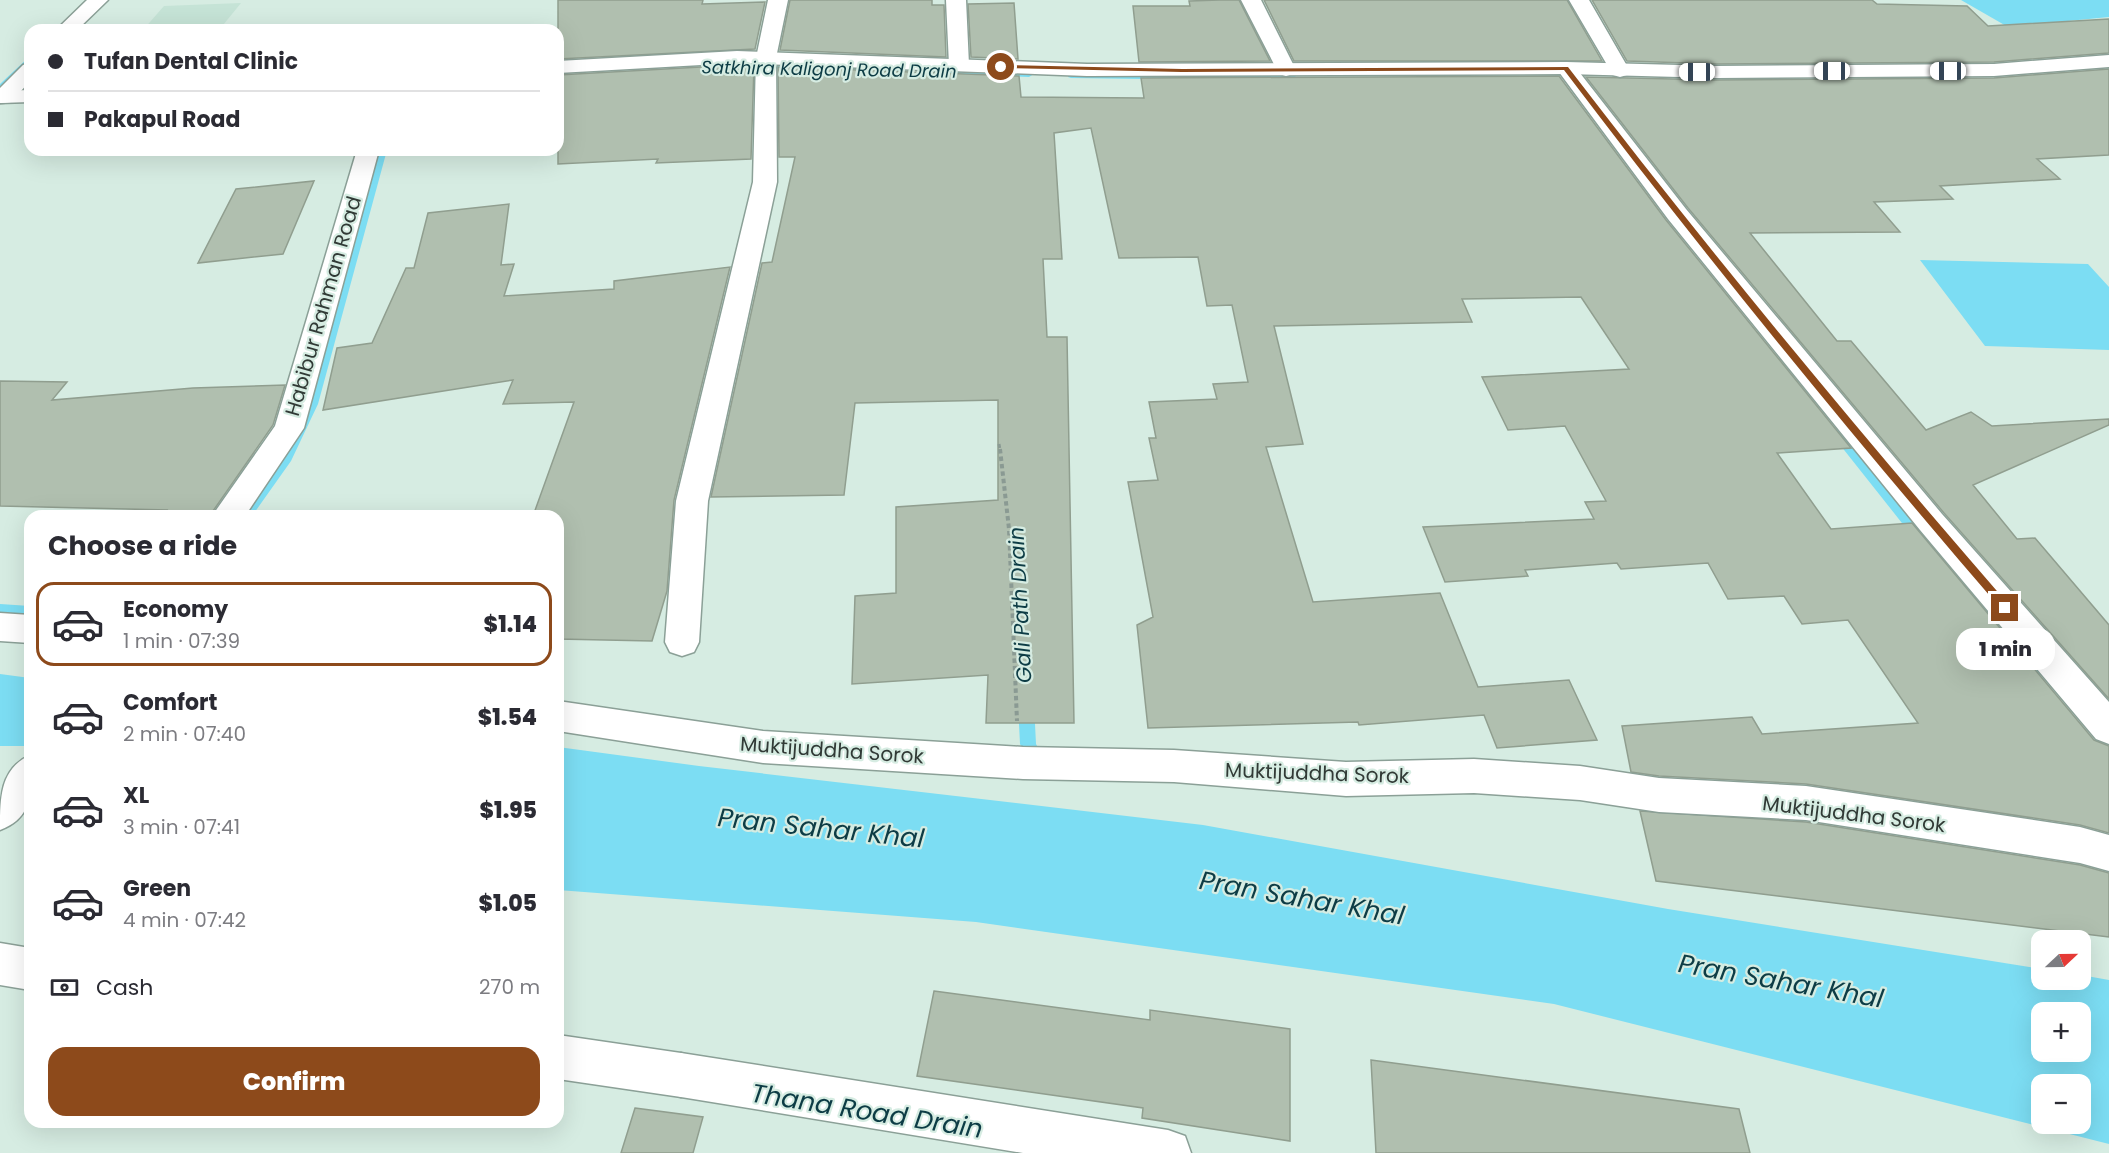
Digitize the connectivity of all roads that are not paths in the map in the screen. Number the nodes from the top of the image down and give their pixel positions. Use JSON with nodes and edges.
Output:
{"nodes":[{"id":1,"x":98,"y":0,"type":"edge"},
{"id":2,"x":778,"y":0,"type":"edge"},
{"id":3,"x":956,"y":0,"type":"edge"},
{"id":4,"x":1251,"y":0,"type":"edge"},
{"id":5,"x":1579,"y":0,"type":"edge"},
{"id":6,"x":72,"y":24,"type":"edge"},
{"id":7,"x":766,"y":58,"type":"junction"},
{"id":8,"x":2109,"y":61,"type":"edge"},
{"id":9,"x":959,"y":65,"type":"junction"},
{"id":10,"x":564,"y":67,"type":"edge"},
{"id":11,"x":1566,"y":68,"type":"junction"},
{"id":12,"x":1286,"y":70,"type":"junction"},
{"id":13,"x":1620,"y":71,"type":"junction"},
{"id":14,"x":24,"y":75,"type":"edge"},
{"id":15,"x":24,"y":96,"type":"edge"},
{"id":16,"x":2,"y":97,"type":"edge"},
{"id":17,"x":366,"y":156,"type":"edge"},
{"id":18,"x":232,"y":510,"type":"edge"},
{"id":19,"x":0,"y":627,"type":"edge"},
{"id":20,"x":24,"y":629,"type":"edge"},
{"id":21,"x":682,"y":642,"type":"dead end"},
{"id":22,"x":564,"y":717,"type":"edge"},
{"id":23,"x":2109,"y":728,"type":"edge"},
{"id":24,"x":24,"y":780,"type":"edge"},
{"id":25,"x":0,"y":813,"type":"edge"},
{"id":26,"x":2109,"y":854,"type":"edge"},
{"id":27,"x":0,"y":964,"type":"edge"},
{"id":28,"x":24,"y":968,"type":"edge"},
{"id":29,"x":564,"y":1058,"type":"edge"},
{"id":30,"x":1168,"y":1153,"type":"edge"}],
"edges":[{"from":1,"to":6,"type":"main road"},
{"from":2,"to":7,"type":"main road"},
{"from":3,"to":9,"type":"main road"},
{"from":4,"to":12,"type":"main road"},
{"from":5,"to":13,"type":"main road"},
{"from":7,"to":9,"type":"main road"},
{"from":7,"to":10,"type":"main road"},
{"from":7,"to":21,"type":"main road"},
{"from":8,"to":13,"type":"main road"},
{"from":9,"to":12,"type":"main road"},
{"from":11,"to":12,"type":"main road"},
{"from":11,"to":13,"type":"main road"},
{"from":11,"to":23,"type":"main road"},
{"from":14,"to":16,"type":"main road"},
{"from":15,"to":16,"type":"main road"},
{"from":17,"to":18,"type":"main road","name":"Habibur Rahman Road"},
{"from":19,"to":20,"type":"main road"},
{"from":22,"to":26,"type":"main road","name":"Muktijuddha Sorok"},
{"from":24,"to":25,"type":"main road"},
{"from":27,"to":28,"type":"main road"},
{"from":29,"to":30,"type":"main road"}]}
